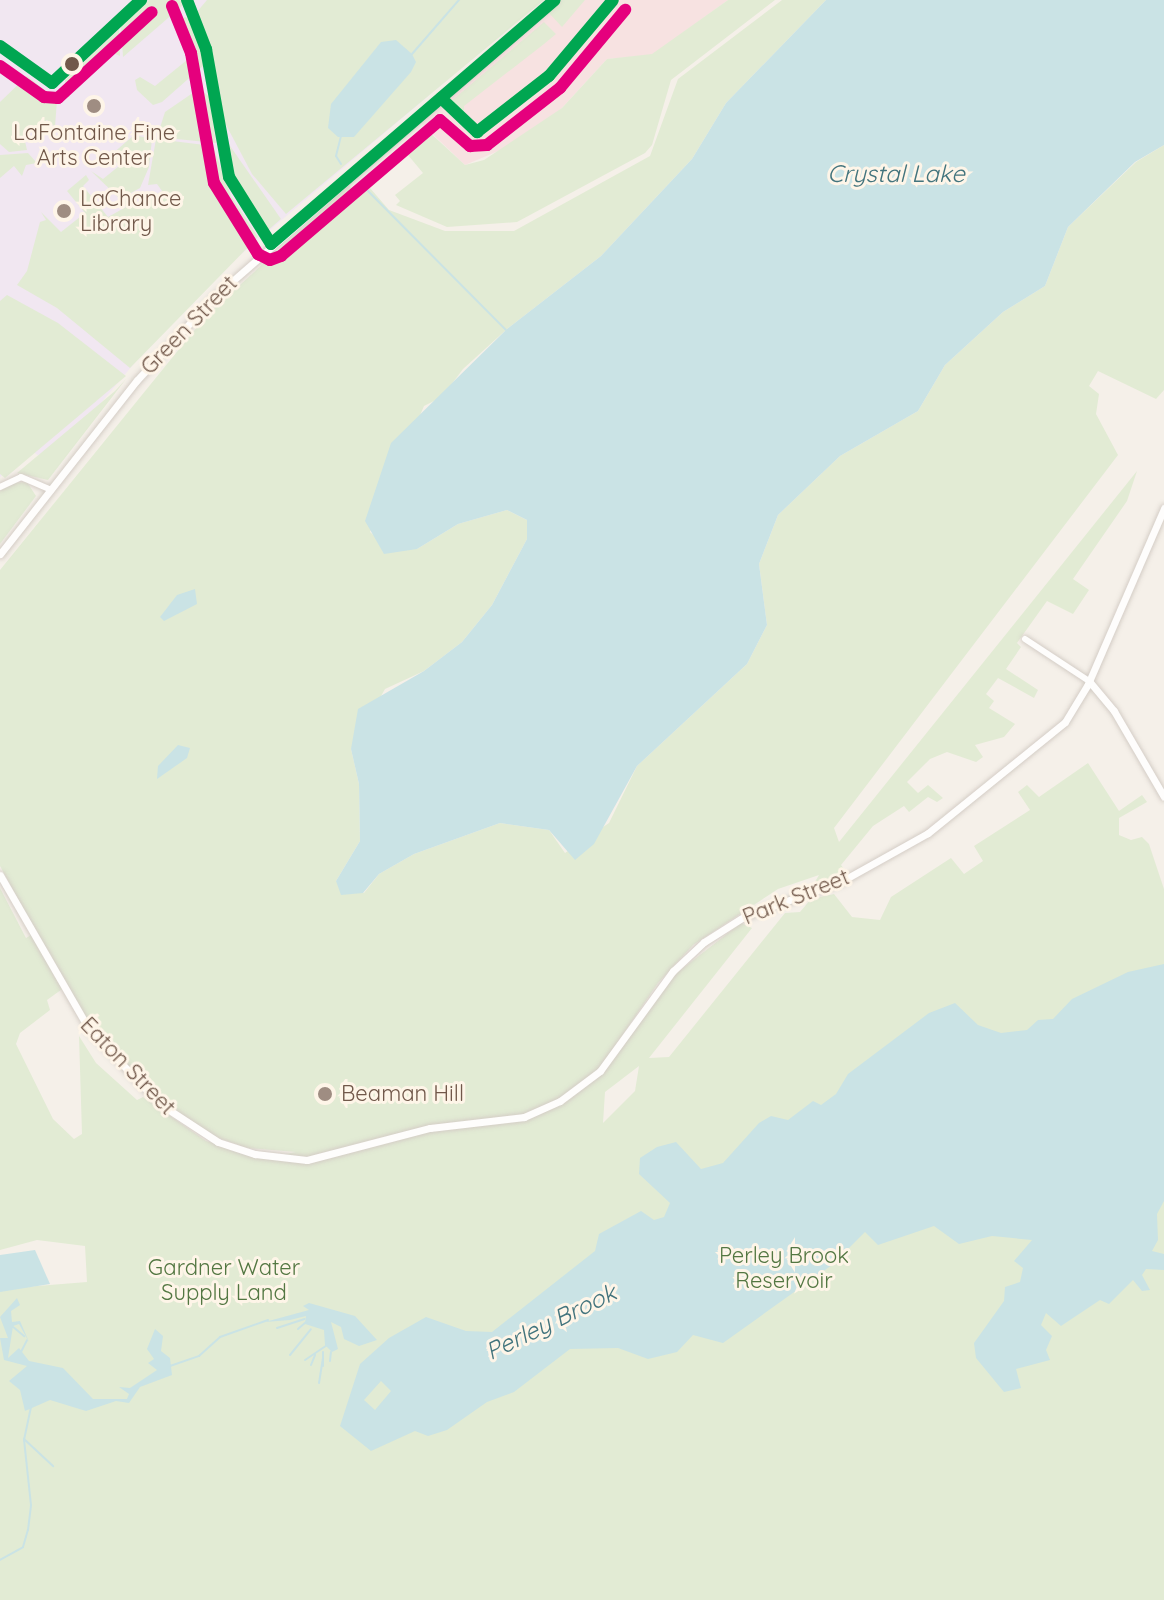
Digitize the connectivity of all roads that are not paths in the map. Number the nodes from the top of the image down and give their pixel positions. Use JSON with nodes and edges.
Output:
{"nodes":[{"id":1,"x":555,"y":0,"type":"edge"},
{"id":2,"x":0,"y":487,"type":"edge"},
{"id":3,"x":51,"y":490,"type":"junction"},
{"id":4,"x":1164,"y":508,"type":"edge"},
{"id":5,"x":1160,"y":528,"type":"edge"},
{"id":6,"x":0,"y":554,"type":"edge"},
{"id":7,"x":1025,"y":639,"type":"dead end"},
{"id":8,"x":1089,"y":681,"type":"junction"},
{"id":9,"x":1164,"y":797,"type":"edge"},
{"id":10,"x":0,"y":875,"type":"edge"},
{"id":11,"x":280,"y":1158,"type":"joint"}],
"edges":[{"from":1,"to":3,"type":"street","name":"Green Street"},
{"from":2,"to":3,"type":"street"},
{"from":3,"to":6,"type":"street","name":"Green Street"},
{"from":4,"to":5,"type":"street","name":"Park Street"},
{"from":5,"to":8,"type":"street","name":"Park Street"},
{"from":7,"to":8,"type":"street"},
{"from":8,"to":9,"type":"street"},
{"from":8,"to":11,"type":"street","name":"Park Street"},
{"from":10,"to":11,"type":"street","name":"Eaton Street"}]}
